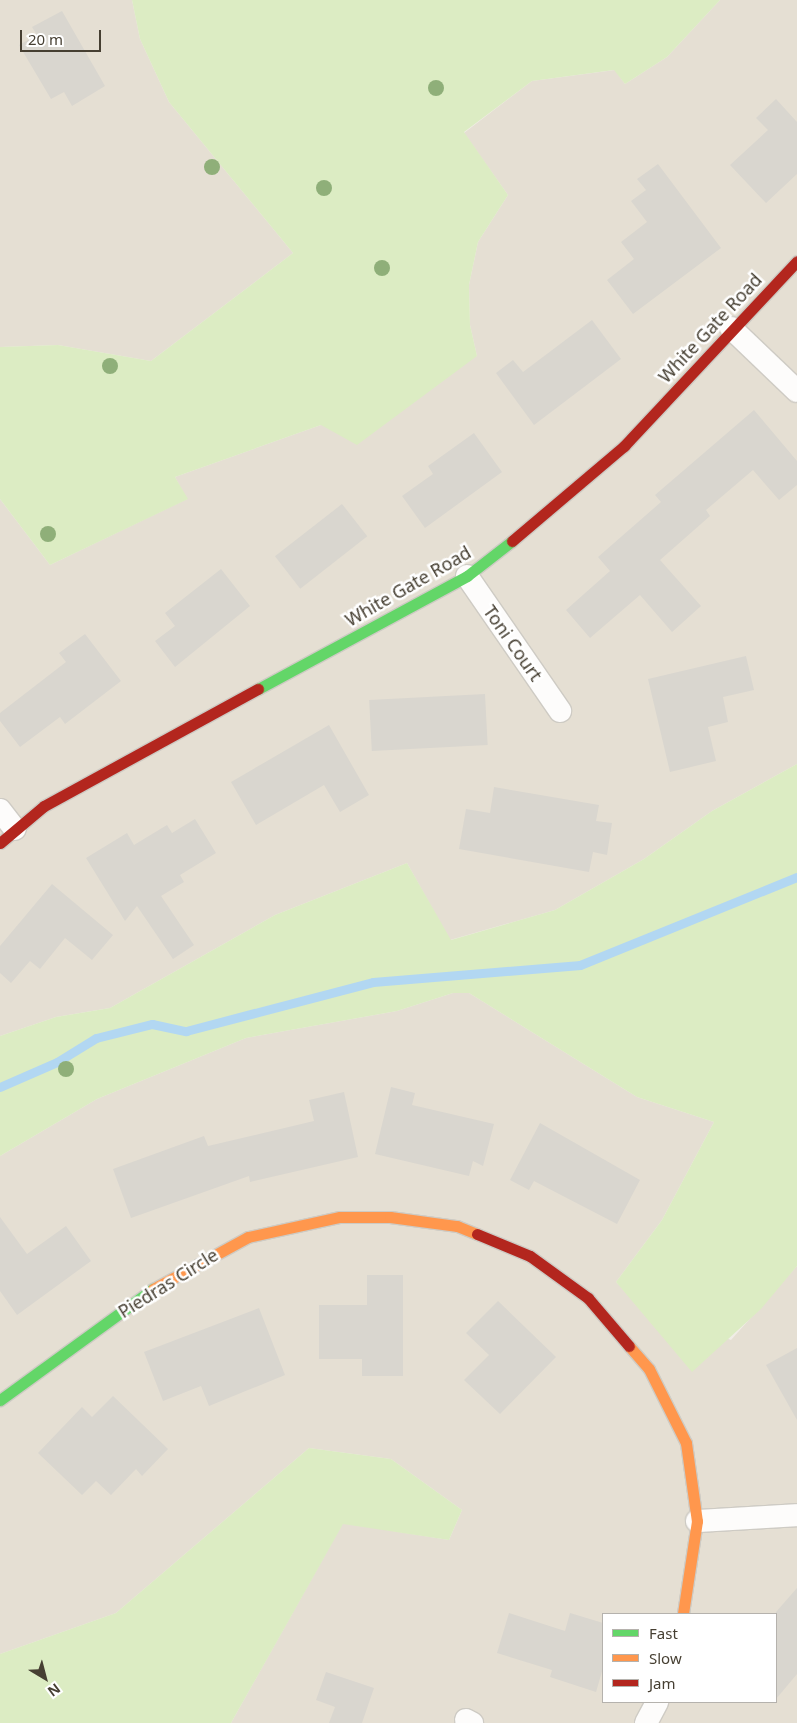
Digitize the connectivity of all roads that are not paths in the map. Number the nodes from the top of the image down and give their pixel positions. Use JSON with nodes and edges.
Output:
{"nodes":[{"id":1,"x":797,"y":261,"type":"edge"},
{"id":2,"x":731,"y":328,"type":"junction"},
{"id":3,"x":797,"y":391,"type":"edge"},
{"id":4,"x":466,"y":576,"type":"junction"},
{"id":5,"x":560,"y":711,"type":"dead end"},
{"id":6,"x":0,"y":810,"type":"edge"},
{"id":7,"x":8,"y":836,"type":"edge"},
{"id":8,"x":0,"y":1399,"type":"edge"},
{"id":9,"x":797,"y":1515,"type":"edge"},
{"id":10,"x":697,"y":1521,"type":"junction"},
{"id":11,"x":683,"y":1613,"type":"edge"},
{"id":12,"x":656,"y":1703,"type":"edge"},
{"id":13,"x":646,"y":1723,"type":"edge"}],
"edges":[{"from":1,"to":2,"type":"street","name":"White Gate Road"},
{"from":2,"to":3,"type":"street"},
{"from":2,"to":4,"type":"street","name":"White Gate Road"},
{"from":4,"to":5,"type":"street","name":"Toni Court"},
{"from":4,"to":7,"type":"street","name":"White Gate Road"},
{"from":6,"to":7,"type":"street"},
{"from":8,"to":10,"type":"street","name":"Piedras Circle"},
{"from":9,"to":10,"type":"street"},
{"from":10,"to":11,"type":"street","name":"Piedras Circle"},
{"from":12,"to":13,"type":"street"}]}
